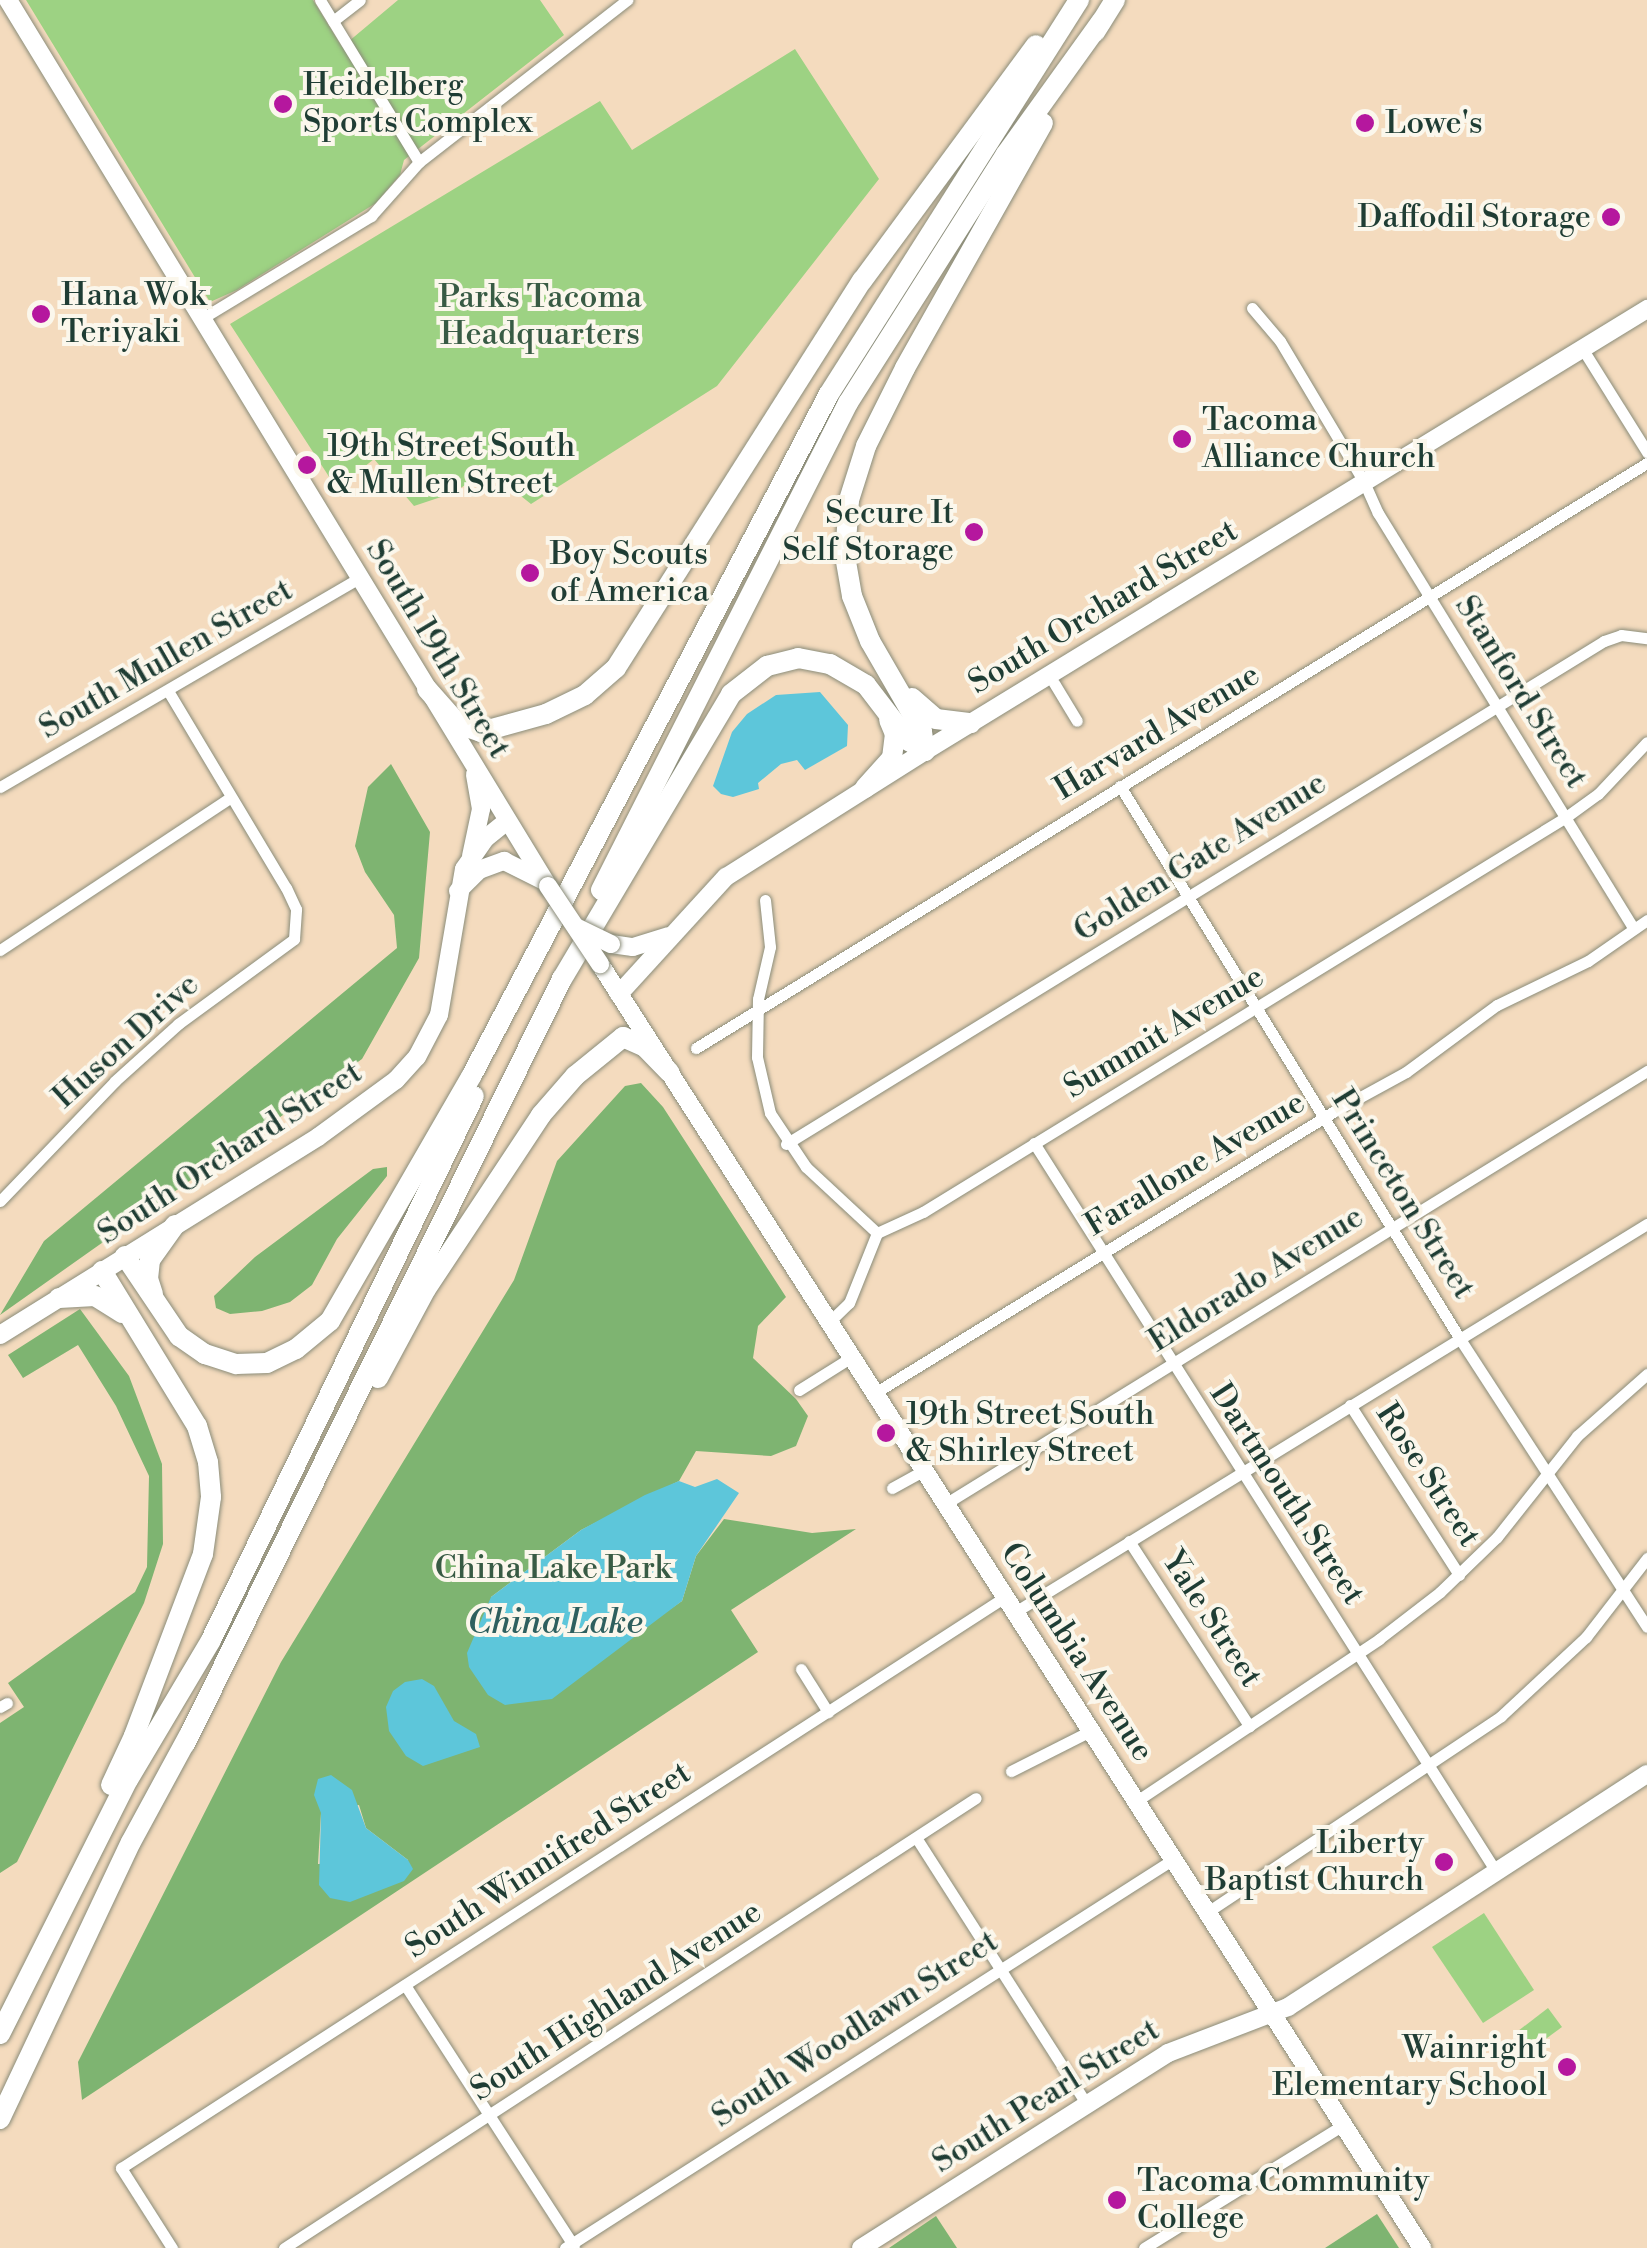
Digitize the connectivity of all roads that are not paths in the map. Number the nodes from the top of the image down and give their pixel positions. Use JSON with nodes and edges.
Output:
{"nodes":[{"id":1,"x":8,"y":0,"type":"edge"},
{"id":2,"x":360,"y":0,"type":"edge"},
{"id":3,"x":627,"y":0,"type":"edge"},
{"id":4,"x":1071,"y":0,"type":"edge"},
{"id":5,"x":1078,"y":0,"type":"edge"},
{"id":6,"x":1115,"y":0,"type":"edge"},
{"id":7,"x":323,"y":1,"type":"edge"},
{"id":8,"x":333,"y":21,"type":"junction"},
{"id":9,"x":1101,"y":22,"type":"junction"},
{"id":10,"x":419,"y":162,"type":"junction"},
{"id":11,"x":1252,"y":308,"type":"dead end"},
{"id":12,"x":1647,"y":309,"type":"edge"},
{"id":13,"x":201,"y":320,"type":"junction"},
{"id":14,"x":1582,"y":348,"type":"junction"},
{"id":15,"x":1647,"y":452,"type":"edge"},
{"id":16,"x":1647,"y":463,"type":"edge"},
{"id":17,"x":1364,"y":482,"type":"junction"},
{"id":18,"x":358,"y":578,"type":"junction"},
{"id":19,"x":1430,"y":598,"type":"junction"},
{"id":20,"x":1647,"y":638,"type":"edge"},
{"id":21,"x":884,"y":666,"type":"junction"},
{"id":22,"x":1059,"y":675,"type":"junction"},
{"id":23,"x":426,"y":688,"type":"junction"},
{"id":24,"x":168,"y":691,"type":"junction"},
{"id":25,"x":1498,"y":707,"type":"junction"},
{"id":26,"x":884,"y":709,"type":"junction"},
{"id":27,"x":1077,"y":721,"type":"dead end"},
{"id":28,"x":971,"y":722,"type":"junction"},
{"id":29,"x":1647,"y":742,"type":"edge"},
{"id":30,"x":917,"y":756,"type":"junction"},
{"id":31,"x":473,"y":765,"type":"junction"},
{"id":32,"x":1120,"y":786,"type":"junction"},
{"id":33,"x":0,"y":787,"type":"edge"},
{"id":34,"x":865,"y":788,"type":"junction"},
{"id":35,"x":230,"y":798,"type":"junction"},
{"id":36,"x":1566,"y":817,"type":"junction"},
{"id":37,"x":507,"y":820,"type":"junction"},
{"id":38,"x":472,"y":856,"type":"junction"},
{"id":39,"x":587,"y":860,"type":"junction"},
{"id":40,"x":542,"y":879,"type":"junction"},
{"id":41,"x":458,"y":890,"type":"junction"},
{"id":42,"x":1188,"y":897,"type":"junction"},
{"id":43,"x":765,"y":900,"type":"dead end"},
{"id":44,"x":1647,"y":920,"type":"edge"},
{"id":45,"x":576,"y":926,"type":"junction"},
{"id":46,"x":1634,"y":930,"type":"junction"},
{"id":47,"x":668,"y":936,"type":"junction"},
{"id":48,"x":0,"y":950,"type":"edge"},
{"id":49,"x":562,"y":979,"type":"junction"},
{"id":50,"x":620,"y":994,"type":"junction"},
{"id":51,"x":758,"y":1008,"type":"junction"},
{"id":52,"x":1256,"y":1008,"type":"junction"},
{"id":53,"x":696,"y":1048,"type":"dead end"},
{"id":54,"x":1647,"y":1071,"type":"edge"},
{"id":55,"x":669,"y":1072,"type":"junction"},
{"id":56,"x":1324,"y":1118,"type":"junction"},
{"id":57,"x":1034,"y":1143,"type":"junction"},
{"id":58,"x":786,"y":1144,"type":"junction"},
{"id":59,"x":0,"y":1201,"type":"edge"},
{"id":60,"x":1647,"y":1224,"type":"edge"},
{"id":61,"x":175,"y":1225,"type":"junction"},
{"id":62,"x":1392,"y":1228,"type":"junction"},
{"id":63,"x":877,"y":1233,"type":"junction"},
{"id":64,"x":1102,"y":1252,"type":"junction"},
{"id":65,"x":126,"y":1256,"type":"junction"},
{"id":66,"x":102,"y":1271,"type":"junction"},
{"id":67,"x":59,"y":1298,"type":"junction"},
{"id":68,"x":159,"y":1310,"type":"junction"},
{"id":69,"x":827,"y":1324,"type":"junction"},
{"id":70,"x":141,"y":1333,"type":"junction"},
{"id":71,"x":0,"y":1335,"type":"edge"},
{"id":72,"x":1460,"y":1339,"type":"junction"},
{"id":73,"x":850,"y":1358,"type":"junction"},
{"id":74,"x":1170,"y":1364,"type":"junction"},
{"id":75,"x":1647,"y":1374,"type":"edge"},
{"id":76,"x":799,"y":1390,"type":"dead end"},
{"id":77,"x":873,"y":1394,"type":"junction"},
{"id":78,"x":1350,"y":1405,"type":"junction"},
{"id":79,"x":923,"y":1471,"type":"junction"},
{"id":80,"x":1240,"y":1472,"type":"junction"},
{"id":81,"x":1548,"y":1474,"type":"junction"},
{"id":82,"x":892,"y":1488,"type":"dead end"},
{"id":83,"x":944,"y":1504,"type":"junction"},
{"id":84,"x":1128,"y":1541,"type":"junction"},
{"id":85,"x":1647,"y":1558,"type":"edge"},
{"id":86,"x":1459,"y":1575,"type":"junction"},
{"id":87,"x":1623,"y":1590,"type":"junction"},
{"id":88,"x":1010,"y":1604,"type":"junction"},
{"id":89,"x":1647,"y":1626,"type":"edge"},
{"id":90,"x":1358,"y":1652,"type":"junction"},
{"id":91,"x":801,"y":1669,"type":"dead end"},
{"id":92,"x":828,"y":1712,"type":"junction"},
{"id":93,"x":1249,"y":1726,"type":"junction"},
{"id":94,"x":1092,"y":1730,"type":"junction"},
{"id":95,"x":185,"y":1744,"type":"junction"},
{"id":96,"x":1430,"y":1765,"type":"junction"},
{"id":97,"x":1011,"y":1771,"type":"dead end"},
{"id":98,"x":1647,"y":1774,"type":"edge"},
{"id":99,"x":976,"y":1798,"type":"dead end"},
{"id":100,"x":1138,"y":1800,"type":"junction"},
{"id":101,"x":917,"y":1840,"type":"junction"},
{"id":102,"x":1174,"y":1858,"type":"junction"},
{"id":103,"x":1497,"y":1873,"type":"junction"},
{"id":104,"x":1210,"y":1911,"type":"junction"},
{"id":105,"x":1000,"y":1968,"type":"junction"},
{"id":106,"x":405,"y":1985,"type":"junction"},
{"id":107,"x":20,"y":1994,"type":"junction"},
{"id":108,"x":1273,"y":2015,"type":"junction"},
{"id":109,"x":0,"y":2034,"type":"edge"},
{"id":110,"x":1086,"y":2103,"type":"junction"},
{"id":111,"x":488,"y":2116,"type":"junction"},
{"id":112,"x":0,"y":2119,"type":"edge"},
{"id":113,"x":1343,"y":2125,"type":"junction"},
{"id":114,"x":571,"y":2246,"type":"edge"},
{"id":115,"x":172,"y":2248,"type":"edge"},
{"id":116,"x":284,"y":2248,"type":"edge"},
{"id":117,"x":860,"y":2248,"type":"edge"},
{"id":118,"x":1144,"y":2248,"type":"edge"},
{"id":119,"x":1422,"y":2248,"type":"edge"}],
"edges":[{"from":1,"to":13,"type":"main road","name":"South 19th Street"},
{"from":2,"to":8,"type":"street"},
{"from":3,"to":10,"type":"street"},
{"from":4,"to":23,"type":"highway"},
{"from":5,"to":39,"type":"highway"},
{"from":6,"to":9,"type":"highway"},
{"from":7,"to":8,"type":"street"},
{"from":8,"to":10,"type":"street"},
{"from":9,"to":21,"type":"highway"},
{"from":9,"to":49,"type":"highway"},
{"from":10,"to":13,"type":"street"},
{"from":11,"to":17,"type":"street","name":"Stanford Street"},
{"from":12,"to":14,"type":"main road","name":"South Orchard Street"},
{"from":13,"to":18,"type":"main road","name":"South 19th Street"},
{"from":14,"to":15,"type":"street"},
{"from":14,"to":17,"type":"main road","name":"South Orchard Street"},
{"from":16,"to":19,"type":"street","name":"Harvard Avenue"},
{"from":17,"to":19,"type":"street","name":"Stanford Street"},
{"from":17,"to":22,"type":"main road","name":"South Orchard Street"},
{"from":18,"to":23,"type":"main road","name":"South 19th Street"},
{"from":18,"to":24,"type":"street","name":"South Mullen Street"},
{"from":19,"to":25,"type":"street","name":"Stanford Street"},
{"from":19,"to":32,"type":"street","name":"Harvard Avenue"},
{"from":20,"to":25,"type":"street","name":"Golden Gate Avenue"},
{"from":21,"to":28,"type":"highway"},
{"from":21,"to":30,"type":"highway"},
{"from":22,"to":27,"type":"street"},
{"from":22,"to":28,"type":"main road","name":"South Orchard Street"},
{"from":22,"to":30,"type":"main road"},
{"from":23,"to":31,"type":"main road","name":"South 19th Street"},
{"from":24,"to":33,"type":"street","name":"South Mullen Street"},
{"from":24,"to":35,"type":"street"},
{"from":25,"to":36,"type":"street","name":"Stanford Street"},
{"from":25,"to":42,"type":"street","name":"Golden Gate Avenue"},
{"from":26,"to":30,"type":"highway"},
{"from":26,"to":34,"type":"highway"},
{"from":26,"to":49,"type":"highway"},
{"from":28,"to":30,"type":"main road","name":"South Orchard Street"},
{"from":29,"to":36,"type":"street","name":"Summit Avenue"},
{"from":30,"to":34,"type":"main road","name":"South Orchard Street"},
{"from":31,"to":37,"type":"main road","name":"South 19th Street"},
{"from":31,"to":38,"type":"main road"},
{"from":32,"to":42,"type":"street","name":"Princeton Street"},
{"from":32,"to":51,"type":"street","name":"Harvard Avenue"},
{"from":34,"to":47,"type":"main road","name":"South Orchard Street"},
{"from":35,"to":48,"type":"street"},
{"from":35,"to":59,"type":"street","name":"Huson Drive"},
{"from":36,"to":46,"type":"street","name":"Stanford Street"},
{"from":36,"to":52,"type":"street","name":"Summit Avenue"},
{"from":37,"to":38,"type":"main road","name":"South Orchard Street"},
{"from":37,"to":40,"type":"main road","name":"South 19th Street"},
{"from":38,"to":41,"type":"main road","name":"South Orchard Street"},
{"from":39,"to":68,"type":"highway"},
{"from":39,"to":107,"type":"highway"},
{"from":40,"to":41,"type":"main road"},
{"from":40,"to":45,"type":"main road","name":"South 19th Street","bridge":true},
{"from":41,"to":61,"type":"main road","name":"South Orchard Street"},
{"from":42,"to":52,"type":"street","name":"Princeton Street"},
{"from":42,"to":58,"type":"street","name":"Golden Gate Avenue"},
{"from":43,"to":51,"type":"street"},
{"from":44,"to":46,"type":"street","name":"Farallone Avenue"},
{"from":45,"to":47,"type":"main road","bridge":true},
{"from":45,"to":50,"type":"main road","name":"South 19th Street","bridge":true},
{"from":46,"to":56,"type":"street","name":"Farallone Avenue"},
{"from":47,"to":50,"type":"main road","name":"South Orchard Street"},
{"from":49,"to":95,"type":"highway"},
{"from":50,"to":55,"type":"main road","name":"South 19th Street"},
{"from":51,"to":53,"type":"street","name":"Harvard Avenue"},
{"from":51,"to":58,"type":"street"},
{"from":52,"to":56,"type":"street","name":"Princeton Street"},
{"from":52,"to":57,"type":"street","name":"Summit Avenue"},
{"from":54,"to":62,"type":"street","name":"Eldorado Avenue"},
{"from":55,"to":69,"type":"main road","name":"South 19th Street"},
{"from":55,"to":95,"type":"highway"},
{"from":56,"to":62,"type":"street","name":"Princeton Street"},
{"from":56,"to":64,"type":"street","name":"Farallone Avenue"},
{"from":57,"to":63,"type":"street","name":"Summit Avenue"},
{"from":57,"to":64,"type":"street","name":"Dartmouth Street"},
{"from":58,"to":63,"type":"street"},
{"from":60,"to":72,"type":"street","name":"South Winnifred Street"},
{"from":61,"to":65,"type":"main road","name":"South Orchard Street"},
{"from":61,"to":68,"type":"highway"},
{"from":62,"to":72,"type":"street","name":"Princeton Street"},
{"from":62,"to":74,"type":"street","name":"Eldorado Avenue"},
{"from":63,"to":69,"type":"street"},
{"from":64,"to":74,"type":"street","name":"Dartmouth Street"},
{"from":64,"to":77,"type":"street","name":"Farallone Avenue"},
{"from":65,"to":66,"type":"main road","name":"South Orchard Street"},
{"from":65,"to":68,"type":"highway"},
{"from":66,"to":67,"type":"main road","name":"South Orchard Street"},
{"from":66,"to":70,"type":"highway"},
{"from":67,"to":70,"type":"highway"},
{"from":67,"to":71,"type":"main road","name":"South Orchard Street"},
{"from":69,"to":73,"type":"main road","name":"Columbia Avenue"},
{"from":70,"to":107,"type":"highway"},
{"from":72,"to":78,"type":"street","name":"South Winnifred Street"},
{"from":72,"to":81,"type":"street","name":"Princeton Street"},
{"from":73,"to":76,"type":"street"},
{"from":73,"to":77,"type":"main road","name":"Columbia Avenue"},
{"from":74,"to":80,"type":"street","name":"Dartmouth Street"},
{"from":74,"to":83,"type":"street","name":"Eldorado Avenue"},
{"from":75,"to":81,"type":"street"},
{"from":77,"to":79,"type":"main road","name":"Columbia Avenue"},
{"from":78,"to":80,"type":"street","name":"South Winnifred Street"},
{"from":78,"to":86,"type":"street","name":"Rose Street"},
{"from":79,"to":82,"type":"street"},
{"from":79,"to":83,"type":"main road","name":"Columbia Avenue"},
{"from":80,"to":84,"type":"street","name":"South Winnifred Street"},
{"from":80,"to":90,"type":"street","name":"Dartmouth Street"},
{"from":81,"to":86,"type":"street"},
{"from":81,"to":87,"type":"street","name":"Princeton Street"},
{"from":83,"to":88,"type":"main road","name":"Columbia Avenue"},
{"from":84,"to":88,"type":"street","name":"South Winnifred Street"},
{"from":84,"to":93,"type":"street","name":"Yale Street"},
{"from":85,"to":87,"type":"street"},
{"from":86,"to":90,"type":"street"},
{"from":87,"to":89,"type":"street","name":"Princeton Street"},
{"from":87,"to":96,"type":"street"},
{"from":88,"to":92,"type":"street","name":"South Winnifred Street"},
{"from":88,"to":94,"type":"main road","name":"Columbia Avenue"},
{"from":90,"to":93,"type":"street"},
{"from":90,"to":96,"type":"street","name":"Dartmouth Street"},
{"from":91,"to":92,"type":"street"},
{"from":92,"to":106,"type":"street","name":"South Winnifred Street"},
{"from":93,"to":100,"type":"street"},
{"from":94,"to":97,"type":"street"},
{"from":94,"to":100,"type":"main road","name":"Columbia Avenue"},
{"from":95,"to":112,"type":"highway"},
{"from":96,"to":103,"type":"street","name":"Dartmouth Street"},
{"from":96,"to":104,"type":"street"},
{"from":98,"to":103,"type":"main road","name":"South Pearl Street"},
{"from":99,"to":101,"type":"street","name":"South Highland Avenue"},
{"from":100,"to":102,"type":"main road","name":"Columbia Avenue"},
{"from":101,"to":105,"type":"street"},
{"from":101,"to":111,"type":"street","name":"South Highland Avenue"},
{"from":102,"to":104,"type":"main road","name":"Columbia Avenue"},
{"from":102,"to":105,"type":"street","name":"South Woodlawn Street"},
{"from":103,"to":108,"type":"main road","name":"South Pearl Street"},
{"from":104,"to":108,"type":"main road","name":"Columbia Avenue"},
{"from":105,"to":110,"type":"street"},
{"from":105,"to":114,"type":"street","name":"South Woodlawn Street"},
{"from":106,"to":111,"type":"street"},
{"from":106,"to":115,"type":"street","name":"South Winnifred Street"},
{"from":107,"to":109,"type":"highway"},
{"from":108,"to":110,"type":"main road","name":"South Pearl Street"},
{"from":108,"to":113,"type":"main road"},
{"from":110,"to":117,"type":"main road","name":"South Pearl Street"},
{"from":111,"to":114,"type":"street"},
{"from":111,"to":116,"type":"street","name":"South Highland Avenue"},
{"from":113,"to":118,"type":"street"},
{"from":113,"to":119,"type":"main road"}]}
